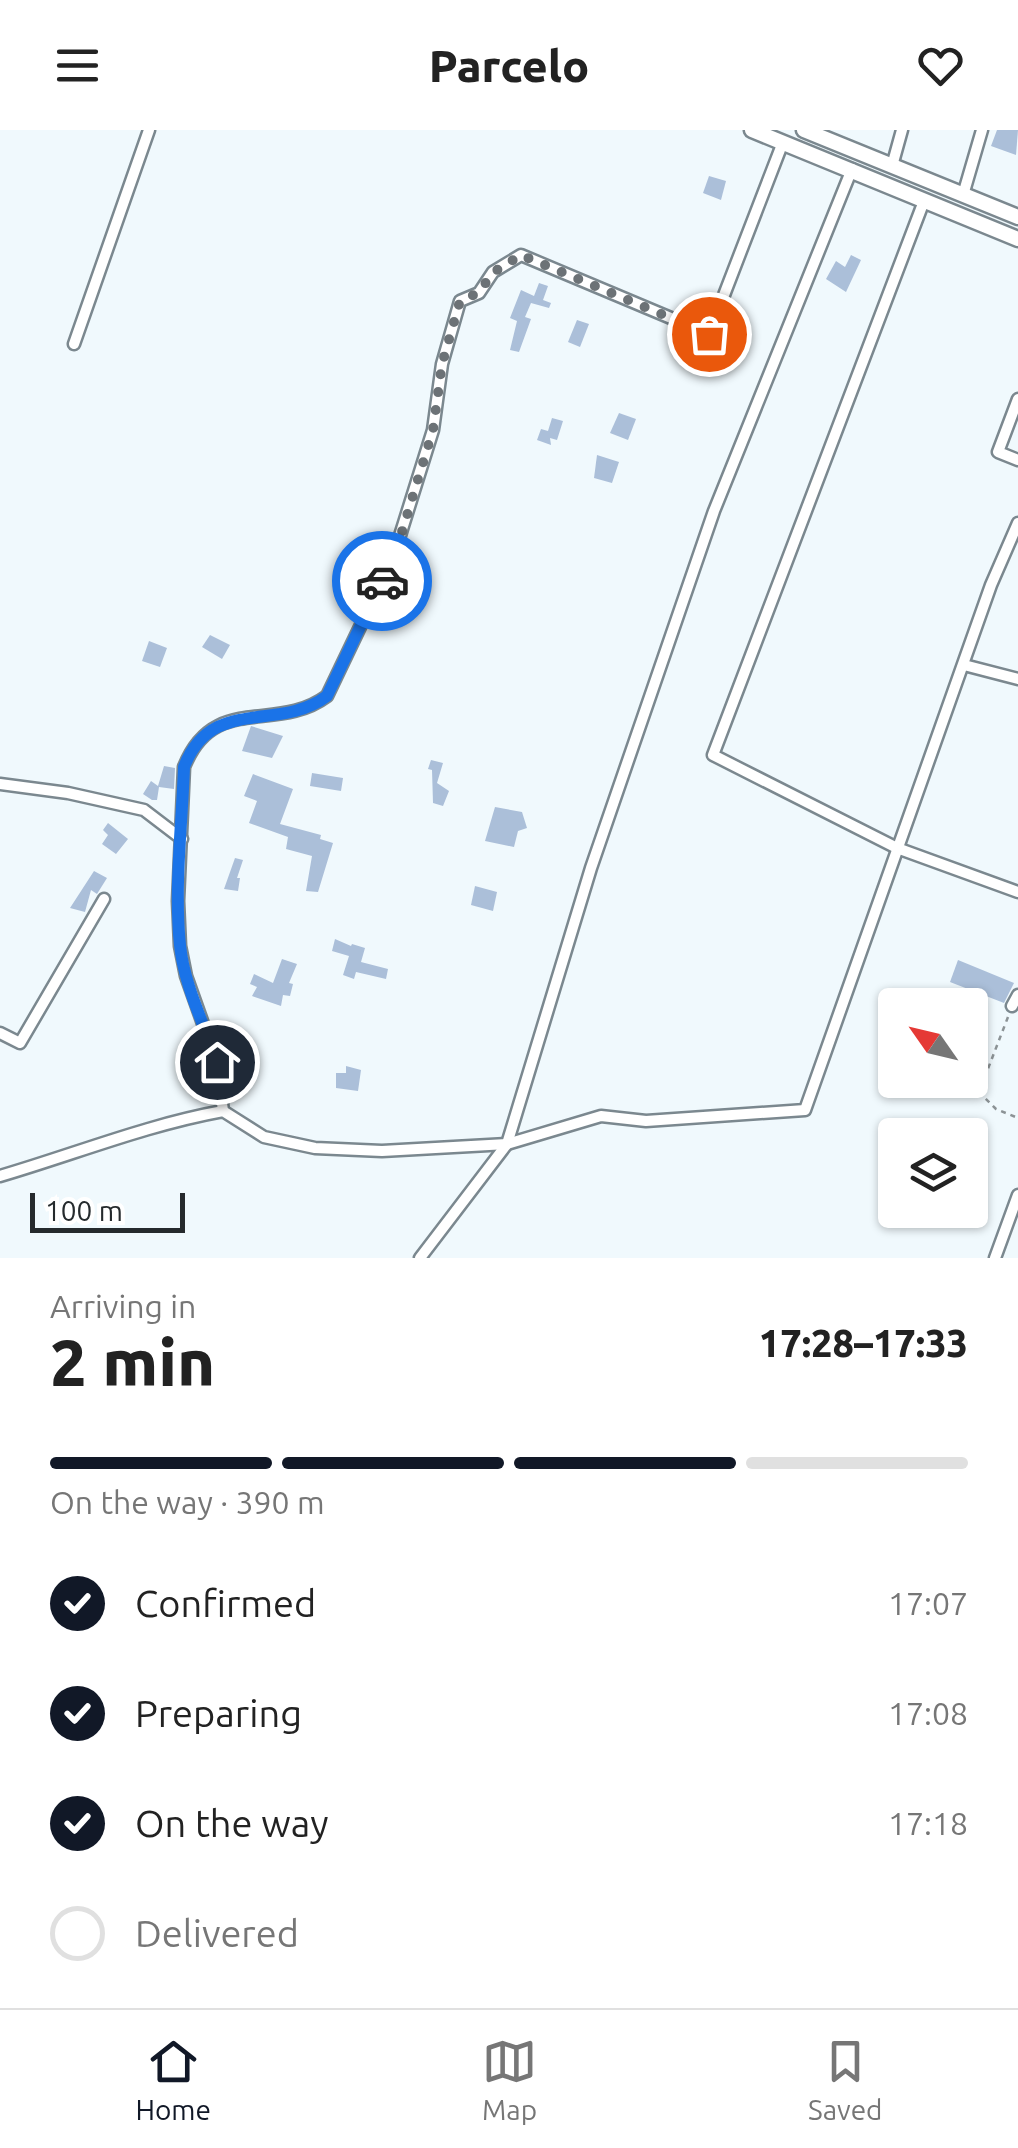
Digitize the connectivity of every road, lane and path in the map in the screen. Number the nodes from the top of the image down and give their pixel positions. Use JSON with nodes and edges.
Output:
{"nodes":[{"id":1,"x":149,"y":130,"type":"edge"},
{"id":2,"x":752,"y":130,"type":"edge"},
{"id":3,"x":804,"y":130,"type":"edge"},
{"id":4,"x":902,"y":130,"type":"edge"},
{"id":5,"x":982,"y":130,"type":"edge"},
{"id":6,"x":784,"y":142,"type":"junction"},
{"id":7,"x":892,"y":166,"type":"junction"},
{"id":8,"x":852,"y":169,"type":"junction"},
{"id":9,"x":963,"y":195,"type":"junction"},
{"id":10,"x":924,"y":202,"type":"junction"},
{"id":11,"x":1018,"y":218,"type":"edge"},
{"id":12,"x":1018,"y":239,"type":"edge"},
{"id":13,"x":74,"y":344,"type":"dead end"},
{"id":14,"x":1018,"y":399,"type":"edge"},
{"id":15,"x":1018,"y":460,"type":"edge"},
{"id":16,"x":1018,"y":523,"type":"edge"},
{"id":17,"x":964,"y":665,"type":"junction"},
{"id":18,"x":1018,"y":679,"type":"edge"},
{"id":19,"x":0,"y":784,"type":"edge"},
{"id":20,"x":182,"y":838,"type":"junction"},
{"id":21,"x":896,"y":848,"type":"junction"},
{"id":22,"x":1018,"y":892,"type":"edge"},
{"id":23,"x":104,"y":899,"type":"dead end"},
{"id":24,"x":1018,"y":995,"type":"edge"},
{"id":25,"x":1012,"y":1006,"type":"joint"},
{"id":26,"x":0,"y":1033,"type":"edge"},
{"id":27,"x":223,"y":1111,"type":"junction"},
{"id":28,"x":1018,"y":1118,"type":"edge"},
{"id":29,"x":508,"y":1144,"type":"junction"},
{"id":30,"x":0,"y":1176,"type":"edge"},
{"id":31,"x":1018,"y":1195,"type":"edge"},
{"id":32,"x":420,"y":1258,"type":"edge"},
{"id":33,"x":995,"y":1258,"type":"edge"}],
"edges":[{"from":1,"to":13,"type":"street"},
{"from":2,"to":6,"type":"main road"},
{"from":3,"to":7,"type":"main road"},
{"from":4,"to":7,"type":"street"},
{"from":5,"to":9,"type":"street"},
{"from":6,"to":8,"type":"main road"},
{"from":6,"to":20,"type":"street"},
{"from":7,"to":9,"type":"main road"},
{"from":8,"to":10,"type":"main road"},
{"from":8,"to":29,"type":"street"},
{"from":9,"to":11,"type":"main road"},
{"from":10,"to":12,"type":"main road"},
{"from":10,"to":21,"type":"street"},
{"from":14,"to":15,"type":"street"},
{"from":16,"to":17,"type":"street"},
{"from":17,"to":18,"type":"street"},
{"from":17,"to":21,"type":"street"},
{"from":19,"to":20,"type":"street"},
{"from":20,"to":27,"type":"street"},
{"from":21,"to":22,"type":"street"},
{"from":21,"to":29,"type":"street"},
{"from":23,"to":26,"type":"street"},
{"from":24,"to":25,"type":"street"},
{"from":25,"to":28,"type":"path"},
{"from":27,"to":29,"type":"street"},
{"from":27,"to":30,"type":"street"},
{"from":29,"to":32,"type":"street"},
{"from":31,"to":33,"type":"street"}]}
